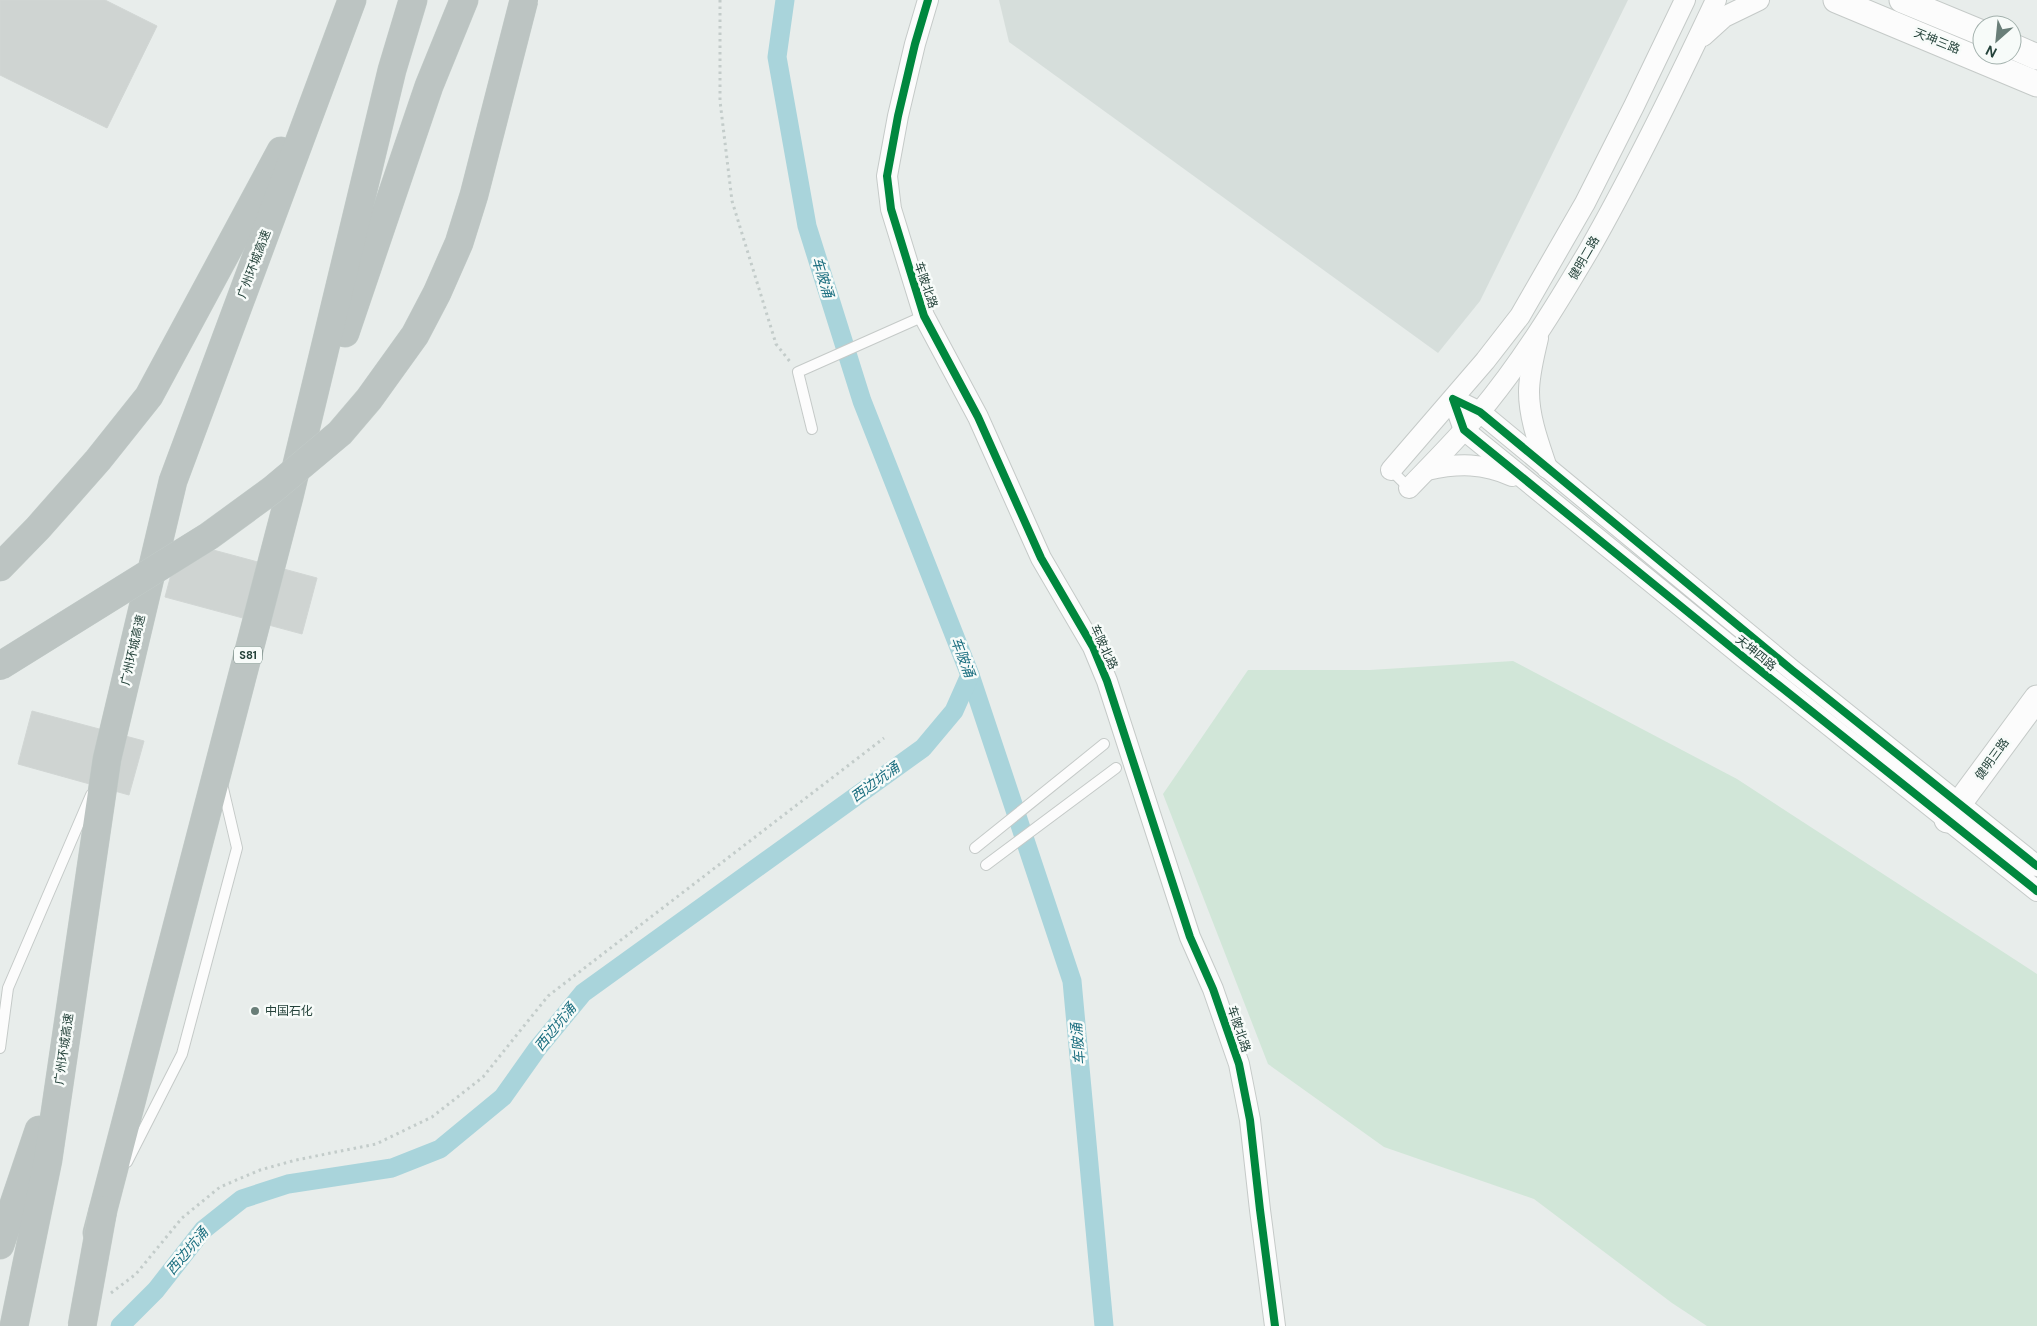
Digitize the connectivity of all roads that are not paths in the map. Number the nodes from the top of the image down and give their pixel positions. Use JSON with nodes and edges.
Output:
{"nodes":[{"id":1,"x":352,"y":0,"type":"edge"},
{"id":2,"x":413,"y":0,"type":"edge"},
{"id":3,"x":464,"y":0,"type":"edge"},
{"id":4,"x":524,"y":0,"type":"edge"},
{"id":5,"x":928,"y":0,"type":"edge"},
{"id":6,"x":1685,"y":0,"type":"edge"},
{"id":7,"x":1716,"y":0,"type":"edge"},
{"id":8,"x":1759,"y":0,"type":"edge"},
{"id":9,"x":1836,"y":0,"type":"edge"},
{"id":10,"x":1902,"y":0,"type":"edge"},
{"id":11,"x":1972,"y":29,"type":"edge"},
{"id":12,"x":1696,"y":42,"type":"junction"},
{"id":13,"x":2022,"y":50,"type":"edge"},
{"id":14,"x":2037,"y":57,"type":"edge"},
{"id":15,"x":331,"y":58,"type":"junction"},
{"id":16,"x":2037,"y":84,"type":"edge"},
{"id":17,"x":924,"y":316,"type":"junction"},
{"id":18,"x":1540,"y":329,"type":"junction"},
{"id":19,"x":1453,"y":399,"type":"junction"},
{"id":20,"x":1480,"y":412,"type":"junction"},
{"id":21,"x":812,"y":429,"type":"dead end"},
{"id":22,"x":1464,"y":430,"type":"junction"},
{"id":23,"x":1547,"y":468,"type":"junction"},
{"id":24,"x":1391,"y":470,"type":"joint"},
{"id":25,"x":1427,"y":470,"type":"junction"},
{"id":26,"x":1532,"y":485,"type":"junction"},
{"id":27,"x":1410,"y":488,"type":"joint"},
{"id":28,"x":289,"y":497,"type":"junction"},
{"id":29,"x":0,"y":567,"type":"edge"},
{"id":30,"x":0,"y":666,"type":"edge"},
{"id":31,"x":2037,"y":698,"type":"edge"},
{"id":32,"x":1104,"y":744,"type":"dead end"},
{"id":33,"x":107,"y":759,"type":"junction"},
{"id":34,"x":218,"y":766,"type":"junction"},
{"id":35,"x":1116,"y":768,"type":"dead end"},
{"id":36,"x":1953,"y":812,"type":"junction"},
{"id":37,"x":975,"y":848,"type":"dead end"},
{"id":38,"x":986,"y":865,"type":"dead end"},
{"id":39,"x":2037,"y":866,"type":"edge"},
{"id":40,"x":2037,"y":891,"type":"edge"},
{"id":41,"x":0,"y":1048,"type":"edge"},
{"id":42,"x":60,"y":1070,"type":"junction"},
{"id":43,"x":103,"y":1210,"type":"junction"},
{"id":44,"x":0,"y":1245,"type":"edge"},
{"id":45,"x":77,"y":1320,"type":"edge"},
{"id":46,"x":14,"y":1326,"type":"edge"},
{"id":47,"x":1275,"y":1326,"type":"edge"}],
"edges":[{"from":1,"to":15,"type":"highway","name":"广州环城高速"},
{"from":2,"to":28,"type":"highway","number":"S81"},
{"from":3,"to":28,"type":"highway"},
{"from":4,"to":30,"type":"highway","bridge":true},
{"from":5,"to":17,"type":"street","name":"车陂北路"},
{"from":6,"to":19,"type":"street","name":"健明二路"},
{"from":7,"to":12,"type":"street","name":"健明二路"},
{"from":8,"to":12,"type":"street"},
{"from":9,"to":16,"type":"street","name":"天坤三路"},
{"from":10,"to":11,"type":"street","name":"天坤三路"},
{"from":12,"to":18,"type":"street","name":"健明二路"},
{"from":13,"to":14,"type":"street"},
{"from":15,"to":29,"type":"highway"},
{"from":15,"to":33,"type":"highway","name":"广州环城高速"},
{"from":17,"to":21,"type":"lane"},
{"from":17,"to":47,"type":"street","name":"车陂北路"},
{"from":18,"to":20,"type":"street","name":"健明二路"},
{"from":18,"to":23,"type":"street"},
{"from":19,"to":20,"type":"street","name":"天坤四路"},
{"from":19,"to":22,"type":"street"},
{"from":19,"to":24,"type":"street","name":"健明二路"},
{"from":20,"to":22,"type":"street","name":"健明二路"},
{"from":20,"to":23,"type":"street","name":"天坤四路"},
{"from":22,"to":25,"type":"street","name":"健明二路"},
{"from":22,"to":26,"type":"street","name":"天坤四路"},
{"from":23,"to":36,"type":"street","name":"天坤四路"},
{"from":24,"to":27,"type":"lane"},
{"from":25,"to":26,"type":"street"},
{"from":25,"to":27,"type":"street","name":"健明二路"},
{"from":26,"to":36,"type":"street","name":"天坤四路"},
{"from":28,"to":34,"type":"highway","number":"S81"},
{"from":31,"to":36,"type":"street","name":"健明三路"},
{"from":32,"to":37,"type":"lane"},
{"from":33,"to":41,"type":"lane"},
{"from":33,"to":42,"type":"highway","name":"广州环城高速"},
{"from":34,"to":43,"type":"highway","number":"S81"},
{"from":34,"to":43,"type":"lane"},
{"from":35,"to":38,"type":"lane"},
{"from":36,"to":39,"type":"street","name":"天坤四路"},
{"from":36,"to":40,"type":"street","name":"天坤四路"},
{"from":42,"to":44,"type":"highway"},
{"from":42,"to":46,"type":"highway","name":"广州环城高速"},
{"from":43,"to":45,"type":"highway","bridge":true}]}
